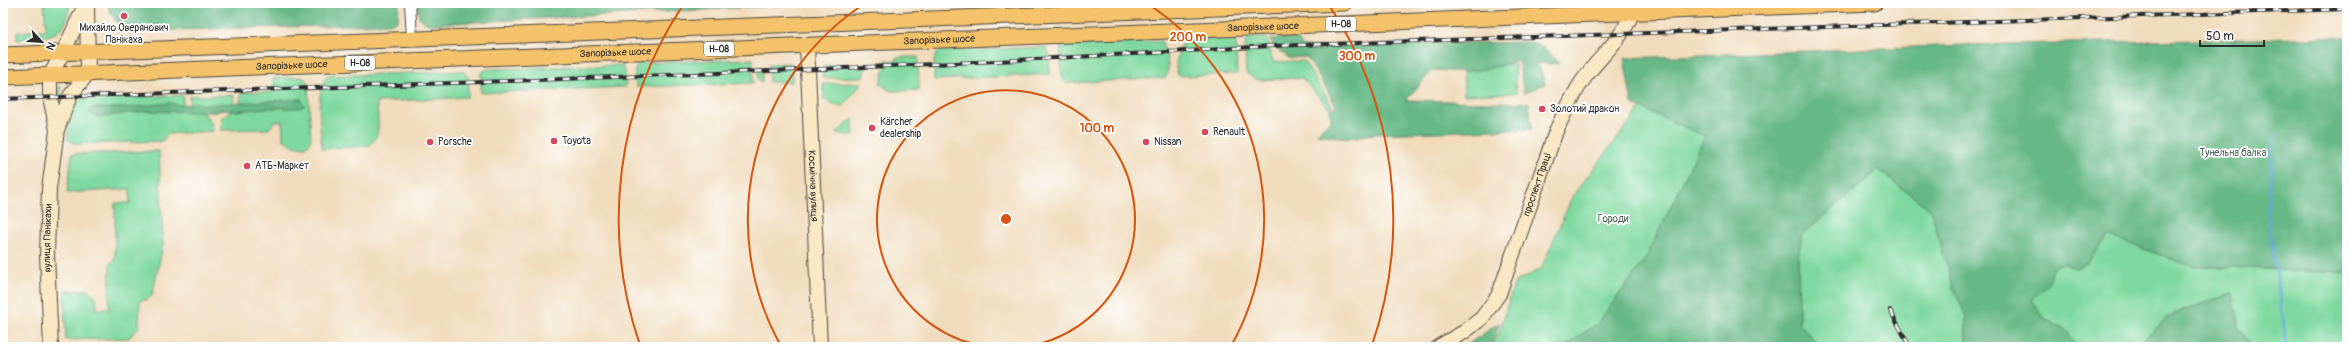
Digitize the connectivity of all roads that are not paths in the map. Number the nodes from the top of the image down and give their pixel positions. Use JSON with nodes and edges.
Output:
{"nodes":[{"id":1,"x":87,"y":3,"type":"edge"},
{"id":2,"x":410,"y":3,"type":"edge"},
{"id":3,"x":1345,"y":3,"type":"edge"},
{"id":4,"x":1875,"y":3,"type":"edge"},
{"id":5,"x":1315,"y":4,"type":"edge"},
{"id":6,"x":1631,"y":8,"type":"edge"},
{"id":7,"x":805,"y":24,"type":"junction"},
{"id":8,"x":1316,"y":25,"type":"junction"},
{"id":9,"x":412,"y":39,"type":"junction"},
{"id":10,"x":807,"y":46,"type":"junction"},
{"id":11,"x":87,"y":52,"type":"junction"},
{"id":12,"x":63,"y":53,"type":"junction"},
{"id":13,"x":3,"y":55,"type":"edge"},
{"id":14,"x":88,"y":72,"type":"junction"},
{"id":15,"x":50,"y":75,"type":"junction"},
{"id":16,"x":3,"y":77,"type":"edge"},
{"id":17,"x":57,"y":130,"type":"junction"},
{"id":18,"x":51,"y":347,"type":"edge"},
{"id":19,"x":820,"y":347,"type":"edge"},
{"id":20,"x":1438,"y":347,"type":"edge"}],
"edges":[{"from":1,"to":11,"type":"street"},
{"from":1,"to":12,"type":"street"},
{"from":2,"to":9,"type":"street"},
{"from":3,"to":5,"type":"main road","name":"Запорізьке шосе","number":"Н-08"},
{"from":4,"to":6,"type":"main road","name":"Запорізьке шосе","number":"Н-08"},
{"from":5,"to":7,"type":"main road","name":"Запорізьке шосе","number":"Н-08"},
{"from":5,"to":8,"type":"main road"},
{"from":6,"to":8,"type":"main road","name":"Запорізьке шосе","number":"Н-08"},
{"from":6,"to":20,"type":"street","name":"проспект Праці"},
{"from":7,"to":9,"type":"main road","name":"Запорізьке шосе","number":"Н-08"},
{"from":7,"to":10,"type":"main road","name":"Космічна вулиця"},
{"from":8,"to":10,"type":"main road","name":"Запорізьке шосе","number":"Н-08"},
{"from":9,"to":11,"type":"main road","name":"Запорізьке шосе","number":"Н-08"},
{"from":10,"to":14,"type":"main road","name":"Запорізьке шосе","number":"Н-08"},
{"from":10,"to":19,"type":"street","name":"Космічна вулиця"},
{"from":11,"to":12,"type":"main road","name":"Запорізьке шосе","number":"Н-08"},
{"from":11,"to":14,"type":"street"},
{"from":12,"to":13,"type":"main road","name":"Запорізьке шосе","number":"Н-08"},
{"from":12,"to":15,"type":"street"},
{"from":14,"to":15,"type":"main road","name":"Запорізьке шосе","number":"Н-08"},
{"from":14,"to":17,"type":"street","name":"вулиця Панікахи"},
{"from":15,"to":16,"type":"main road","name":"Запорізьке шосе","number":"Н-08"},
{"from":15,"to":17,"type":"street","name":"вулиця Панікахи"},
{"from":17,"to":18,"type":"street","name":"вулиця Панікахи"}]}
